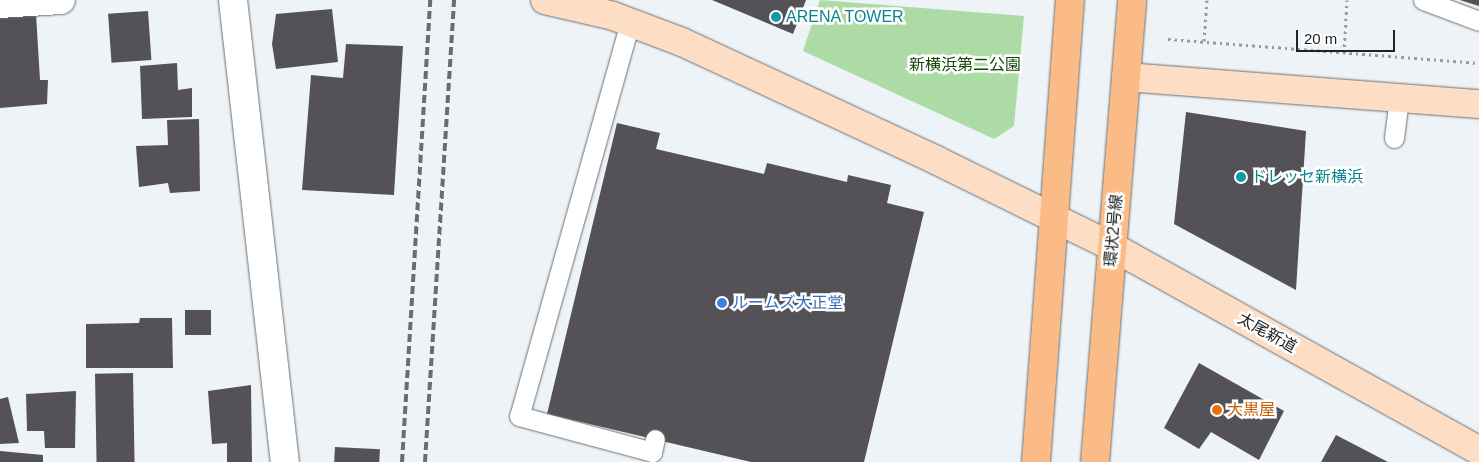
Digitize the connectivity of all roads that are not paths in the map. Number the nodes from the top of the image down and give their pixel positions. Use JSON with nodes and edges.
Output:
{"nodes":[{"id":1,"x":61,"y":0,"type":"edge"},
{"id":2,"x":233,"y":0,"type":"edge"},
{"id":3,"x":545,"y":0,"type":"edge"},
{"id":4,"x":1070,"y":0,"type":"edge"},
{"id":5,"x":1132,"y":0,"type":"edge"},
{"id":6,"x":1423,"y":0,"type":"edge"},
{"id":7,"x":0,"y":4,"type":"edge"},
{"id":8,"x":1479,"y":21,"type":"edge"},
{"id":9,"x":630,"y":22,"type":"junction"},
{"id":10,"x":1126,"y":77,"type":"junction"},
{"id":11,"x":1399,"y":98,"type":"junction"},
{"id":12,"x":1479,"y":104,"type":"edge"},
{"id":13,"x":1394,"y":138,"type":"dead end"},
{"id":14,"x":1053,"y":218,"type":"junction"},
{"id":15,"x":1113,"y":247,"type":"junction"},
{"id":16,"x":655,"y":439,"type":"dead end"},
{"id":17,"x":1479,"y":451,"type":"edge"},
{"id":18,"x":285,"y":462,"type":"edge"},
{"id":19,"x":1036,"y":462,"type":"edge"},
{"id":20,"x":1095,"y":462,"type":"edge"}],
"edges":[{"from":1,"to":7,"type":"street"},
{"from":2,"to":18,"type":"street"},
{"from":3,"to":9,"type":"street","name":"太尾新道"},
{"from":4,"to":14,"type":"main road"},
{"from":5,"to":10,"type":"main road","name":"環状2号線"},
{"from":6,"to":8,"type":"lane"},
{"from":9,"to":14,"type":"street","name":"太尾新道"},
{"from":9,"to":16,"type":"lane"},
{"from":10,"to":11,"type":"street"},
{"from":10,"to":15,"type":"main road","name":"環状2号線"},
{"from":11,"to":12,"type":"street"},
{"from":11,"to":13,"type":"lane"},
{"from":14,"to":15,"type":"street","name":"太尾新道"},
{"from":14,"to":19,"type":"main road"},
{"from":15,"to":17,"type":"street","name":"太尾新道"},
{"from":15,"to":20,"type":"main road","name":"環状2号線"}]}
